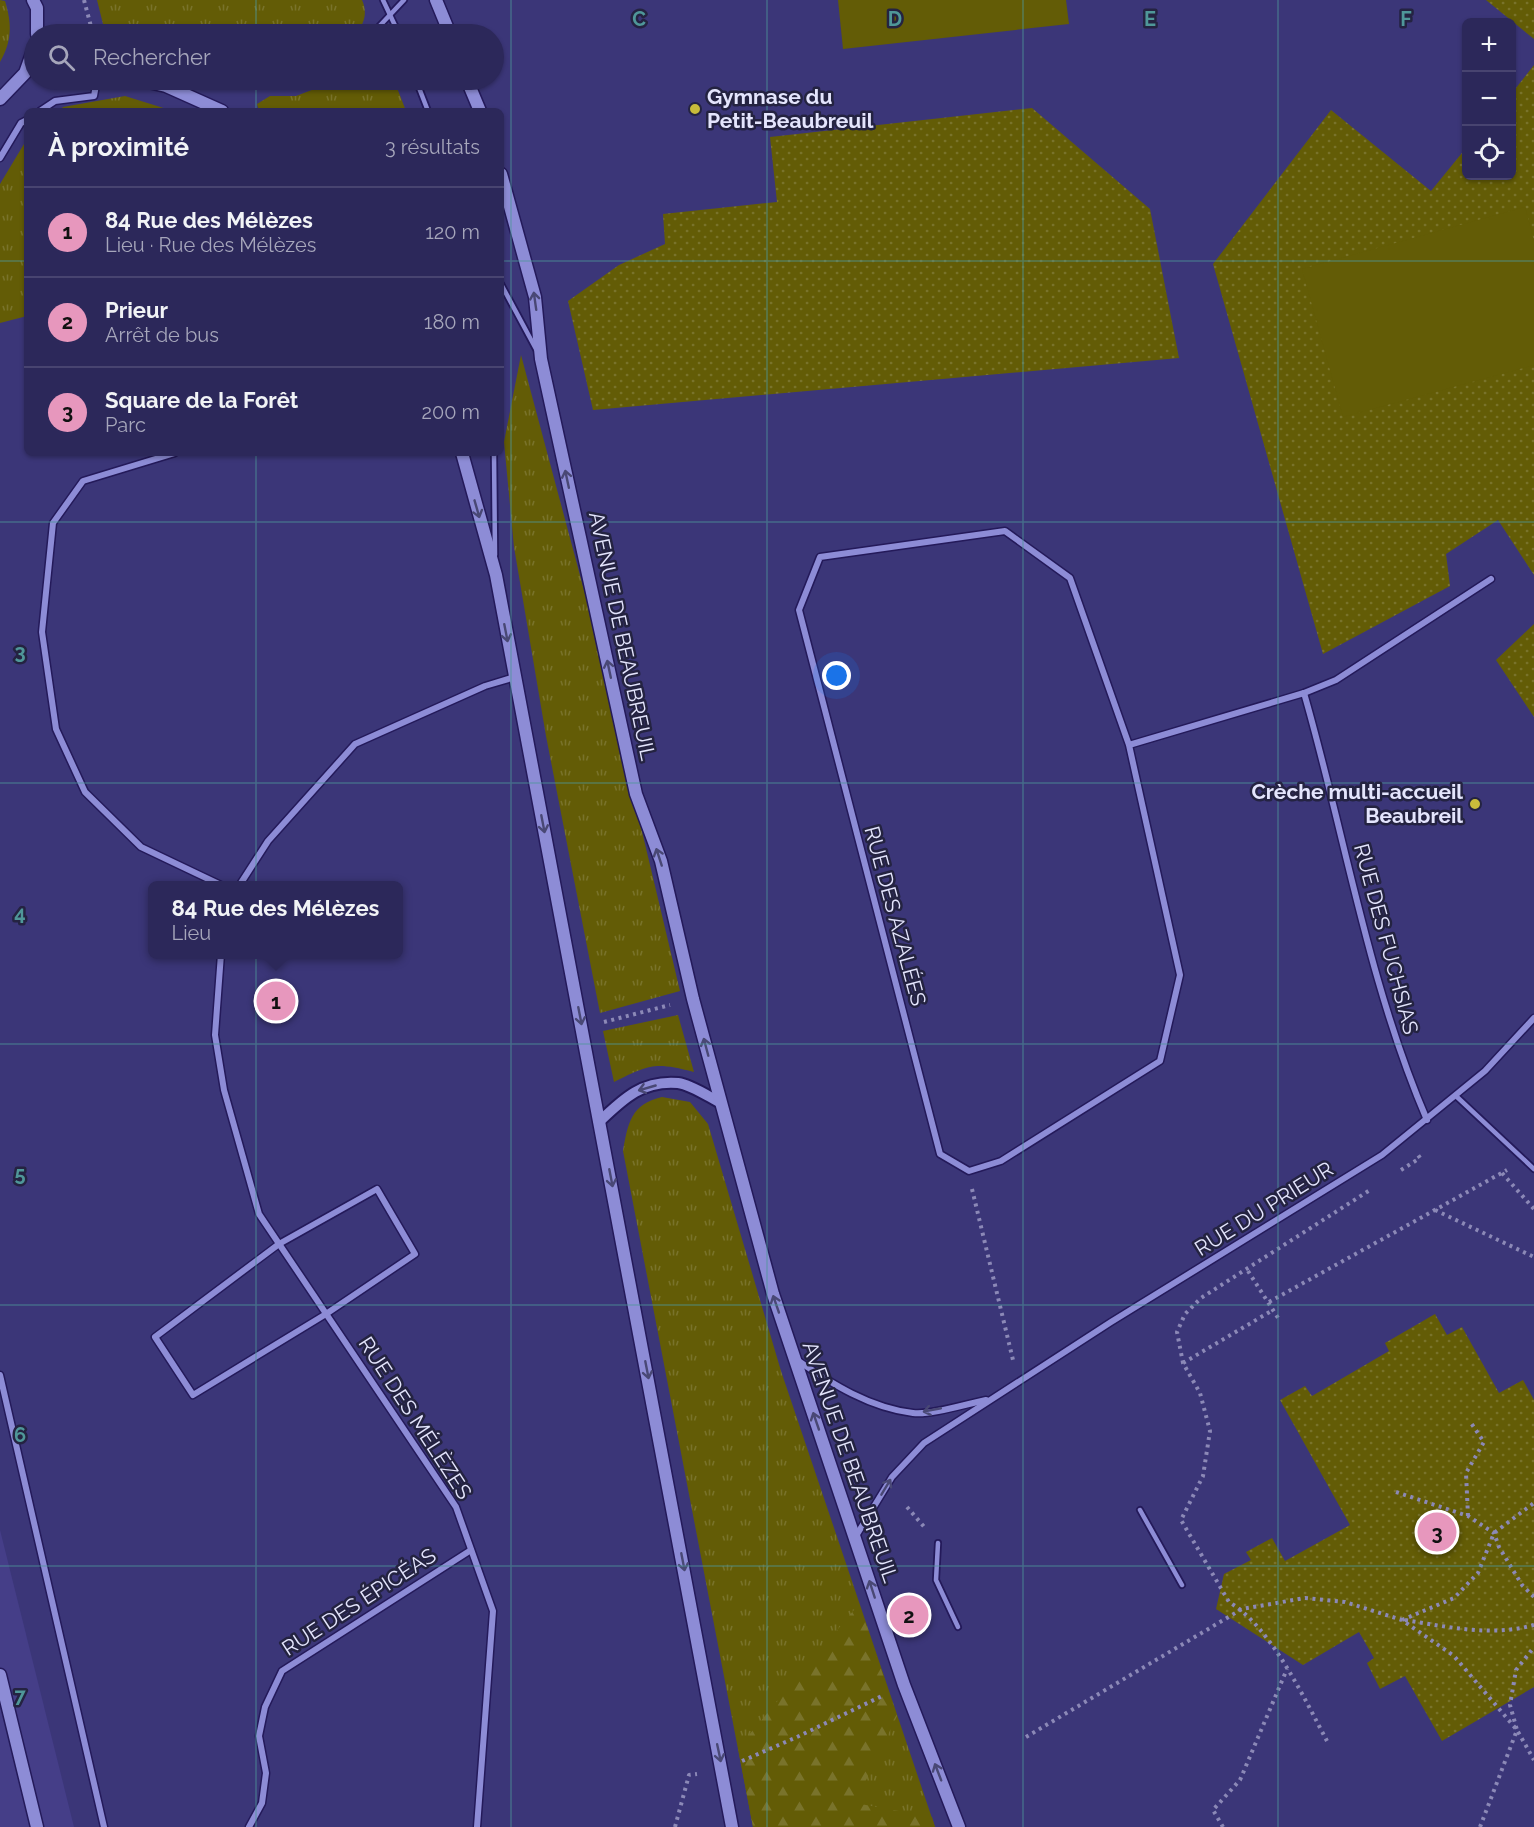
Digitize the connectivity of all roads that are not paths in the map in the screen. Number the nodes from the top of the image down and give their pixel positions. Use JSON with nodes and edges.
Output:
{"nodes":[{"id":1,"x":33,"y":0,"type":"edge"},
{"id":2,"x":383,"y":0,"type":"edge"},
{"id":3,"x":404,"y":0,"type":"edge"},
{"id":4,"x":436,"y":0,"type":"edge"},
{"id":5,"x":391,"y":14,"type":"junction"},
{"id":6,"x":37,"y":24,"type":"edge"},
{"id":7,"x":382,"y":24,"type":"edge"},
{"id":8,"x":395,"y":24,"type":"edge"},
{"id":9,"x":446,"y":24,"type":"edge"},
{"id":10,"x":24,"y":79,"type":"edge"},
{"id":11,"x":96,"y":90,"type":"edge"},
{"id":12,"x":174,"y":90,"type":"edge"},
{"id":13,"x":420,"y":90,"type":"edge"},
{"id":14,"x":471,"y":90,"type":"edge"},
{"id":15,"x":0,"y":99,"type":"edge"},
{"id":16,"x":44,"y":108,"type":"edge"},
{"id":17,"x":215,"y":108,"type":"edge"},
{"id":18,"x":427,"y":108,"type":"edge"},
{"id":19,"x":479,"y":108,"type":"edge"},
{"id":20,"x":24,"y":122,"type":"edge"},
{"id":21,"x":0,"y":158,"type":"edge"},
{"id":22,"x":504,"y":185,"type":"edge"},
{"id":23,"x":504,"y":290,"type":"edge"},
{"id":24,"x":541,"y":359,"type":"junction"},
{"id":25,"x":165,"y":456,"type":"edge"},
{"id":26,"x":463,"y":456,"type":"edge"},
{"id":27,"x":494,"y":456,"type":"edge"},
{"id":28,"x":496,"y":575,"type":"junction"},
{"id":29,"x":1491,"y":579,"type":"dead end"},
{"id":30,"x":515,"y":677,"type":"junction"},
{"id":31,"x":1304,"y":693,"type":"junction"},
{"id":32,"x":1129,"y":745,"type":"junction"},
{"id":33,"x":214,"y":881,"type":"edge"},
{"id":34,"x":242,"y":881,"type":"edge"},
{"id":35,"x":221,"y":959,"type":"edge"},
{"id":36,"x":1534,"y":1018,"type":"edge"},
{"id":37,"x":1456,"y":1096,"type":"junction"},
{"id":38,"x":721,"y":1103,"type":"junction"},
{"id":39,"x":1426,"y":1120,"type":"junction"},
{"id":40,"x":600,"y":1121,"type":"junction"},
{"id":41,"x":1534,"y":1169,"type":"edge"},
{"id":42,"x":279,"y":1244,"type":"junction"},
{"id":43,"x":326,"y":1314,"type":"junction"},
{"id":44,"x":795,"y":1360,"type":"junction"},
{"id":45,"x":0,"y":1375,"type":"edge"},
{"id":46,"x":989,"y":1400,"type":"junction"},
{"id":47,"x":1140,"y":1509,"type":"dead end"},
{"id":48,"x":856,"y":1536,"type":"junction"},
{"id":49,"x":938,"y":1544,"type":"road end"},
{"id":50,"x":471,"y":1550,"type":"junction"},
{"id":51,"x":1182,"y":1586,"type":"dead end"},
{"id":52,"x":958,"y":1627,"type":"dead end"},
{"id":53,"x":0,"y":1675,"type":"edge"},
{"id":54,"x":37,"y":1827,"type":"edge"},
{"id":55,"x":104,"y":1827,"type":"edge"},
{"id":56,"x":249,"y":1827,"type":"edge"},
{"id":57,"x":477,"y":1827,"type":"edge"},
{"id":58,"x":732,"y":1827,"type":"edge"},
{"id":59,"x":959,"y":1827,"type":"edge"}],
"edges":[{"from":1,"to":6,"type":"main road"},
{"from":2,"to":5,"type":"lane"},
{"from":3,"to":5,"type":"lane"},
{"from":4,"to":9,"type":"main road"},
{"from":5,"to":7,"type":"lane"},
{"from":5,"to":8,"type":"lane"},
{"from":10,"to":15,"type":"main road"},
{"from":11,"to":16,"type":"street"},
{"from":12,"to":17,"type":"main road"},
{"from":13,"to":18,"type":"lane"},
{"from":14,"to":19,"type":"main road"},
{"from":20,"to":21,"type":"street"},
{"from":24,"to":22,"type":"main road","name":"AVENUE DE BEAUBREUIL","one_way":true},
{"from":23,"to":24,"type":"lane"},
{"from":38,"to":24,"type":"main road","name":"AVENUE DE BEAUBREUIL","one_way":true},
{"from":25,"to":33,"type":"street"},
{"from":26,"to":28,"type":"main road","one_way":true},
{"from":27,"to":28,"type":"lane"},
{"from":28,"to":30,"type":"main road","one_way":true},
{"from":29,"to":31,"type":"street"},
{"from":30,"to":34,"type":"street"},
{"from":30,"to":40,"type":"main road","one_way":true},
{"from":31,"to":32,"type":"street"},
{"from":31,"to":39,"type":"street","name":"RUE DES FUCHSIAS"},
{"from":32,"to":32,"type":"street","name":"RUE DES AZALÉES"},
{"from":35,"to":42,"type":"street","name":"RUE DES MÉLÈZES"},
{"from":36,"to":37,"type":"street","name":"RUE DU PRIEUR"},
{"from":37,"to":39,"type":"street","name":"RUE DU PRIEUR"},
{"from":37,"to":41,"type":"lane"},
{"from":38,"to":40,"type":"street","one_way":true},
{"from":44,"to":38,"type":"main road","name":"AVENUE DE BEAUBREUIL","one_way":true},
{"from":39,"to":46,"type":"street","name":"RUE DU PRIEUR"},
{"from":40,"to":58,"type":"main road","one_way":true},
{"from":42,"to":43,"type":"street","name":"RUE DES MÉLÈZES"},
{"from":42,"to":43,"type":"street"},
{"from":42,"to":43,"type":"street"},
{"from":43,"to":50,"type":"street","name":"RUE DES MÉLÈZES"},
{"from":46,"to":44,"type":"street","name":"RUE DU PRIEUR","one_way":true},
{"from":48,"to":44,"type":"main road","name":"AVENUE DE BEAUBREUIL","one_way":true},
{"from":45,"to":55,"type":"street"},
{"from":48,"to":46,"type":"street","name":"RUE DU PRIEUR","one_way":true},
{"from":47,"to":51,"type":"lane"},
{"from":59,"to":48,"type":"main road","name":"AVENUE DE BEAUBREUIL","one_way":true},
{"from":49,"to":52,"type":"lane"},
{"from":50,"to":56,"type":"street","name":"RUE DES ÉPICÉAS"},
{"from":50,"to":57,"type":"street","name":"RUE DES MÉLÈZES"},
{"from":53,"to":54,"type":"main road"}]}
